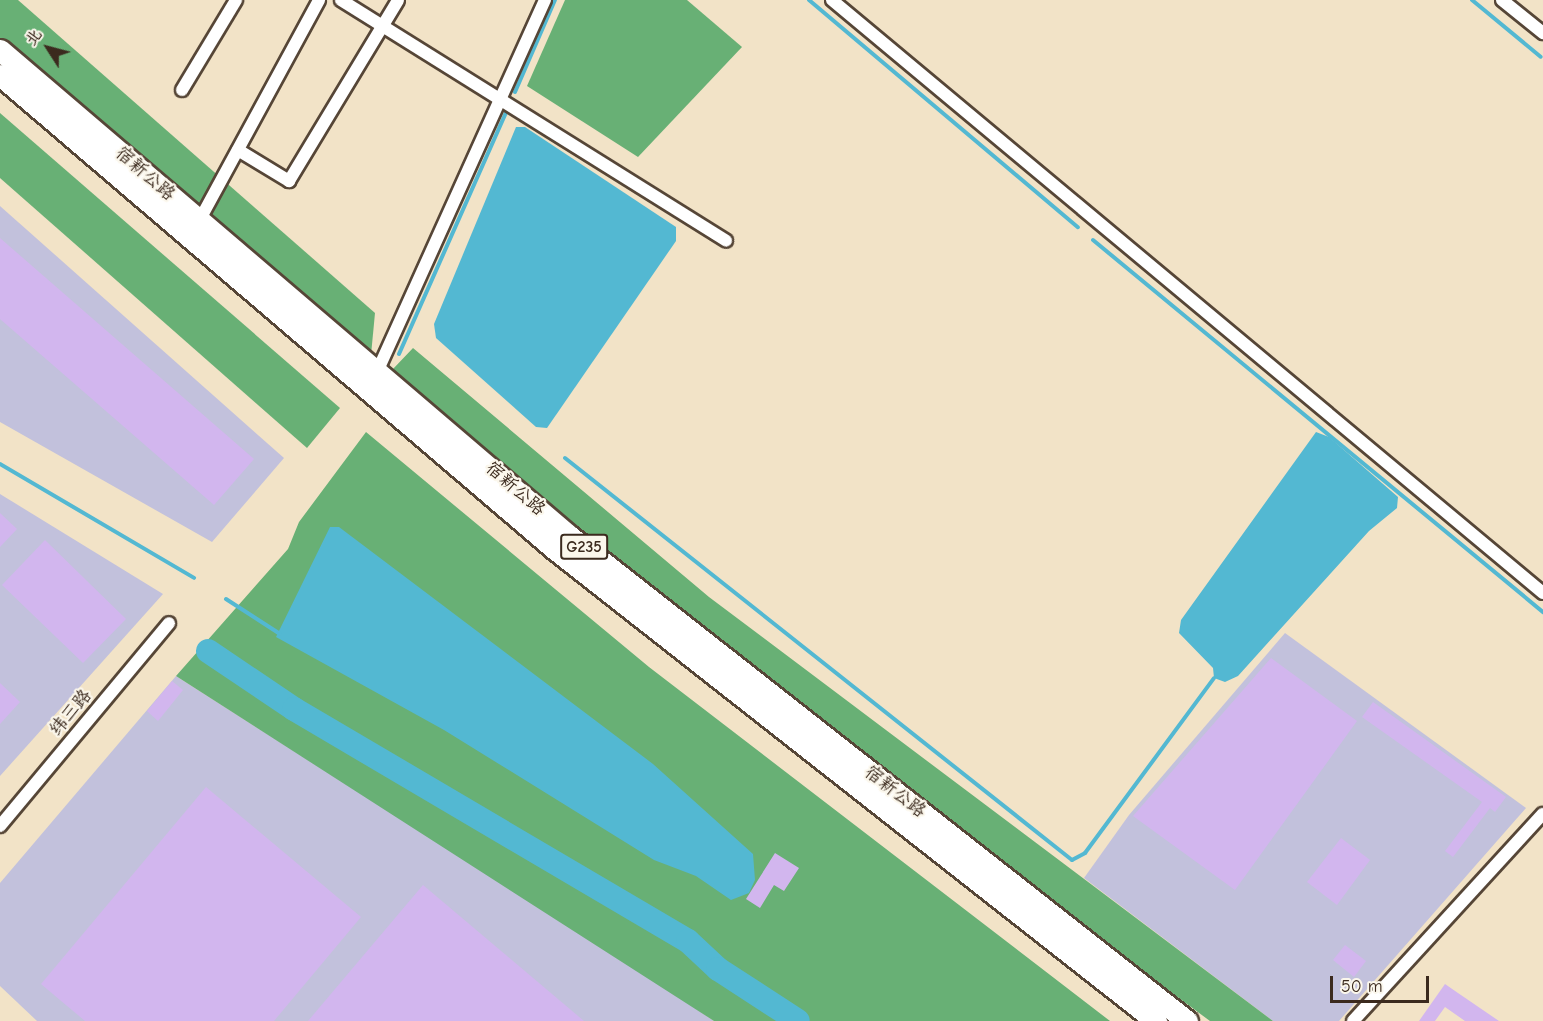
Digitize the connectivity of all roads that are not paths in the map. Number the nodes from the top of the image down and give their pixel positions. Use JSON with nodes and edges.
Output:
{"nodes":[{"id":1,"x":236,"y":0,"type":"edge"},
{"id":2,"x":320,"y":0,"type":"edge"},
{"id":3,"x":341,"y":0,"type":"edge"},
{"id":4,"x":398,"y":0,"type":"edge"},
{"id":5,"x":545,"y":0,"type":"edge"},
{"id":6,"x":832,"y":0,"type":"edge"},
{"id":7,"x":1502,"y":0,"type":"edge"},
{"id":8,"x":384,"y":26,"type":"junction"},
{"id":9,"x":1543,"y":33,"type":"edge"},
{"id":10,"x":0,"y":50,"type":"edge"},
{"id":11,"x":0,"y":75,"type":"edge"},
{"id":12,"x":182,"y":90,"type":"dead end"},
{"id":13,"x":502,"y":97,"type":"junction"},
{"id":14,"x":238,"y":150,"type":"junction"},
{"id":15,"x":195,"y":229,"type":"junction"},
{"id":16,"x":726,"y":241,"type":"dead end"},
{"id":17,"x":377,"y":372,"type":"junction"},
{"id":18,"x":1543,"y":593,"type":"edge"},
{"id":19,"x":169,"y":623,"type":"dead end"},
{"id":20,"x":1543,"y":814,"type":"edge"},
{"id":21,"x":0,"y":826,"type":"edge"},
{"id":22,"x":1156,"y":1021,"type":"edge"},
{"id":23,"x":1187,"y":1021,"type":"edge"},
{"id":24,"x":1353,"y":1021,"type":"edge"}],
"edges":[{"from":1,"to":12,"type":"street"},
{"from":2,"to":14,"type":"street"},
{"from":3,"to":8,"type":"street"},
{"from":4,"to":8,"type":"street"},
{"from":5,"to":13,"type":"street"},
{"from":6,"to":18,"type":"street"},
{"from":7,"to":9,"type":"street"},
{"from":8,"to":13,"type":"street"},
{"from":8,"to":14,"type":"street"},
{"from":10,"to":15,"type":"highway","name":"宿新公路","number":"G235"},
{"from":11,"to":15,"type":"highway","name":"宿新公路","number":"G235"},
{"from":13,"to":16,"type":"street"},
{"from":13,"to":17,"type":"street"},
{"from":14,"to":15,"type":"street"},
{"from":15,"to":17,"type":"highway","name":"宿新公路","number":"G235"},
{"from":15,"to":22,"type":"highway","name":"宿新公路","number":"G235"},
{"from":17,"to":23,"type":"highway","name":"宿新公路","number":"G235"},
{"from":19,"to":21,"type":"street","name":"纬三路"},
{"from":20,"to":24,"type":"street"}]}
